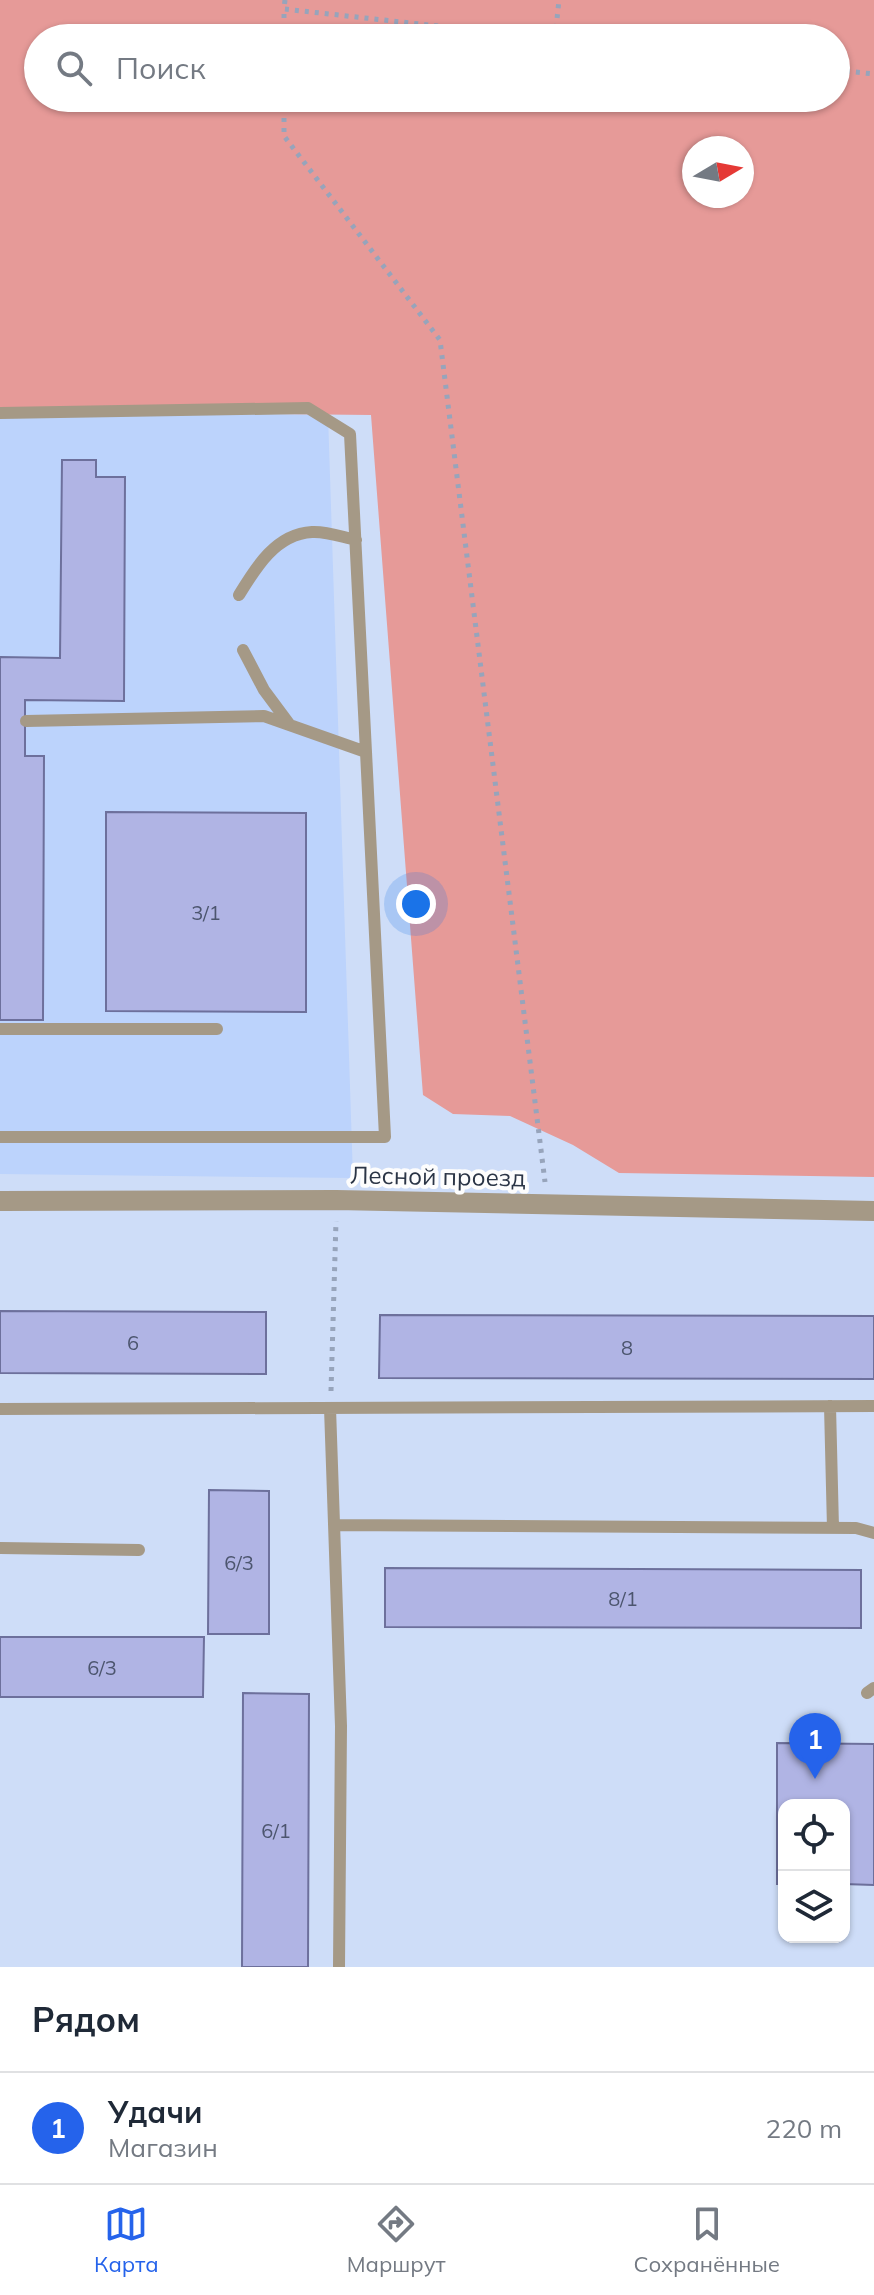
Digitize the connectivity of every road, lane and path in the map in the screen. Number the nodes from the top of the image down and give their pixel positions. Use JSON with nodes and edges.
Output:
{"nodes":[{"id":1,"x":285,"y":0,"type":"edge"},
{"id":2,"x":559,"y":0,"type":"edge"},
{"id":3,"x":284,"y":9,"type":"junction"},
{"id":4,"x":284,"y":24,"type":"edge"},
{"id":5,"x":420,"y":24,"type":"edge"},
{"id":6,"x":556,"y":24,"type":"edge"},
{"id":7,"x":850,"y":71,"type":"edge"},
{"id":8,"x":874,"y":74,"type":"edge"},
{"id":9,"x":284,"y":112,"type":"edge"},
{"id":10,"x":0,"y":413,"type":"edge"},
{"id":11,"x":356,"y":540,"type":"junction"},
{"id":12,"x":239,"y":595,"type":"dead end"},
{"id":13,"x":243,"y":650,"type":"dead end"},
{"id":14,"x":26,"y":721,"type":"dead end"},
{"id":15,"x":290,"y":725,"type":"junction"},
{"id":16,"x":366,"y":752,"type":"junction"},
{"id":17,"x":0,"y":1029,"type":"edge"},
{"id":18,"x":217,"y":1029,"type":"dead end"},
{"id":19,"x":0,"y":1137,"type":"edge"},
{"id":20,"x":336,"y":1200,"type":"junction"},
{"id":21,"x":0,"y":1201,"type":"edge"},
{"id":22,"x":548,"y":1205,"type":"junction"},
{"id":23,"x":874,"y":1211,"type":"edge"},
{"id":24,"x":830,"y":1406,"type":"junction"},
{"id":25,"x":874,"y":1406,"type":"edge"},
{"id":26,"x":330,"y":1408,"type":"junction"},
{"id":27,"x":0,"y":1409,"type":"edge"},
{"id":28,"x":334,"y":1525,"type":"junction"},
{"id":29,"x":833,"y":1528,"type":"junction"},
{"id":30,"x":874,"y":1533,"type":"edge"},
{"id":31,"x":0,"y":1548,"type":"edge"},
{"id":32,"x":139,"y":1550,"type":"dead end"},
{"id":33,"x":339,"y":1967,"type":"edge"}],
"edges":[{"from":1,"to":3,"type":"path"},
{"from":2,"to":6,"type":"path"},
{"from":3,"to":4,"type":"path"},
{"from":3,"to":5,"type":"path"},
{"from":7,"to":8,"type":"path"},
{"from":9,"to":22,"type":"path"},
{"from":10,"to":11,"type":"lane"},
{"from":11,"to":12,"type":"lane"},
{"from":11,"to":16,"type":"lane"},
{"from":13,"to":15,"type":"lane"},
{"from":14,"to":15,"type":"lane"},
{"from":15,"to":16,"type":"lane"},
{"from":16,"to":19,"type":"lane"},
{"from":17,"to":18,"type":"lane"},
{"from":20,"to":21,"type":"street","name":"Лесной проезд"},
{"from":20,"to":22,"type":"street","name":"Лесной проезд"},
{"from":20,"to":26,"type":"path"},
{"from":22,"to":23,"type":"street","name":"Лесной проезд"},
{"from":24,"to":25,"type":"lane"},
{"from":24,"to":26,"type":"lane"},
{"from":24,"to":29,"type":"lane"},
{"from":26,"to":27,"type":"lane"},
{"from":26,"to":28,"type":"lane"},
{"from":28,"to":29,"type":"lane"},
{"from":28,"to":33,"type":"lane"},
{"from":29,"to":30,"type":"lane"},
{"from":31,"to":32,"type":"lane"}]}
